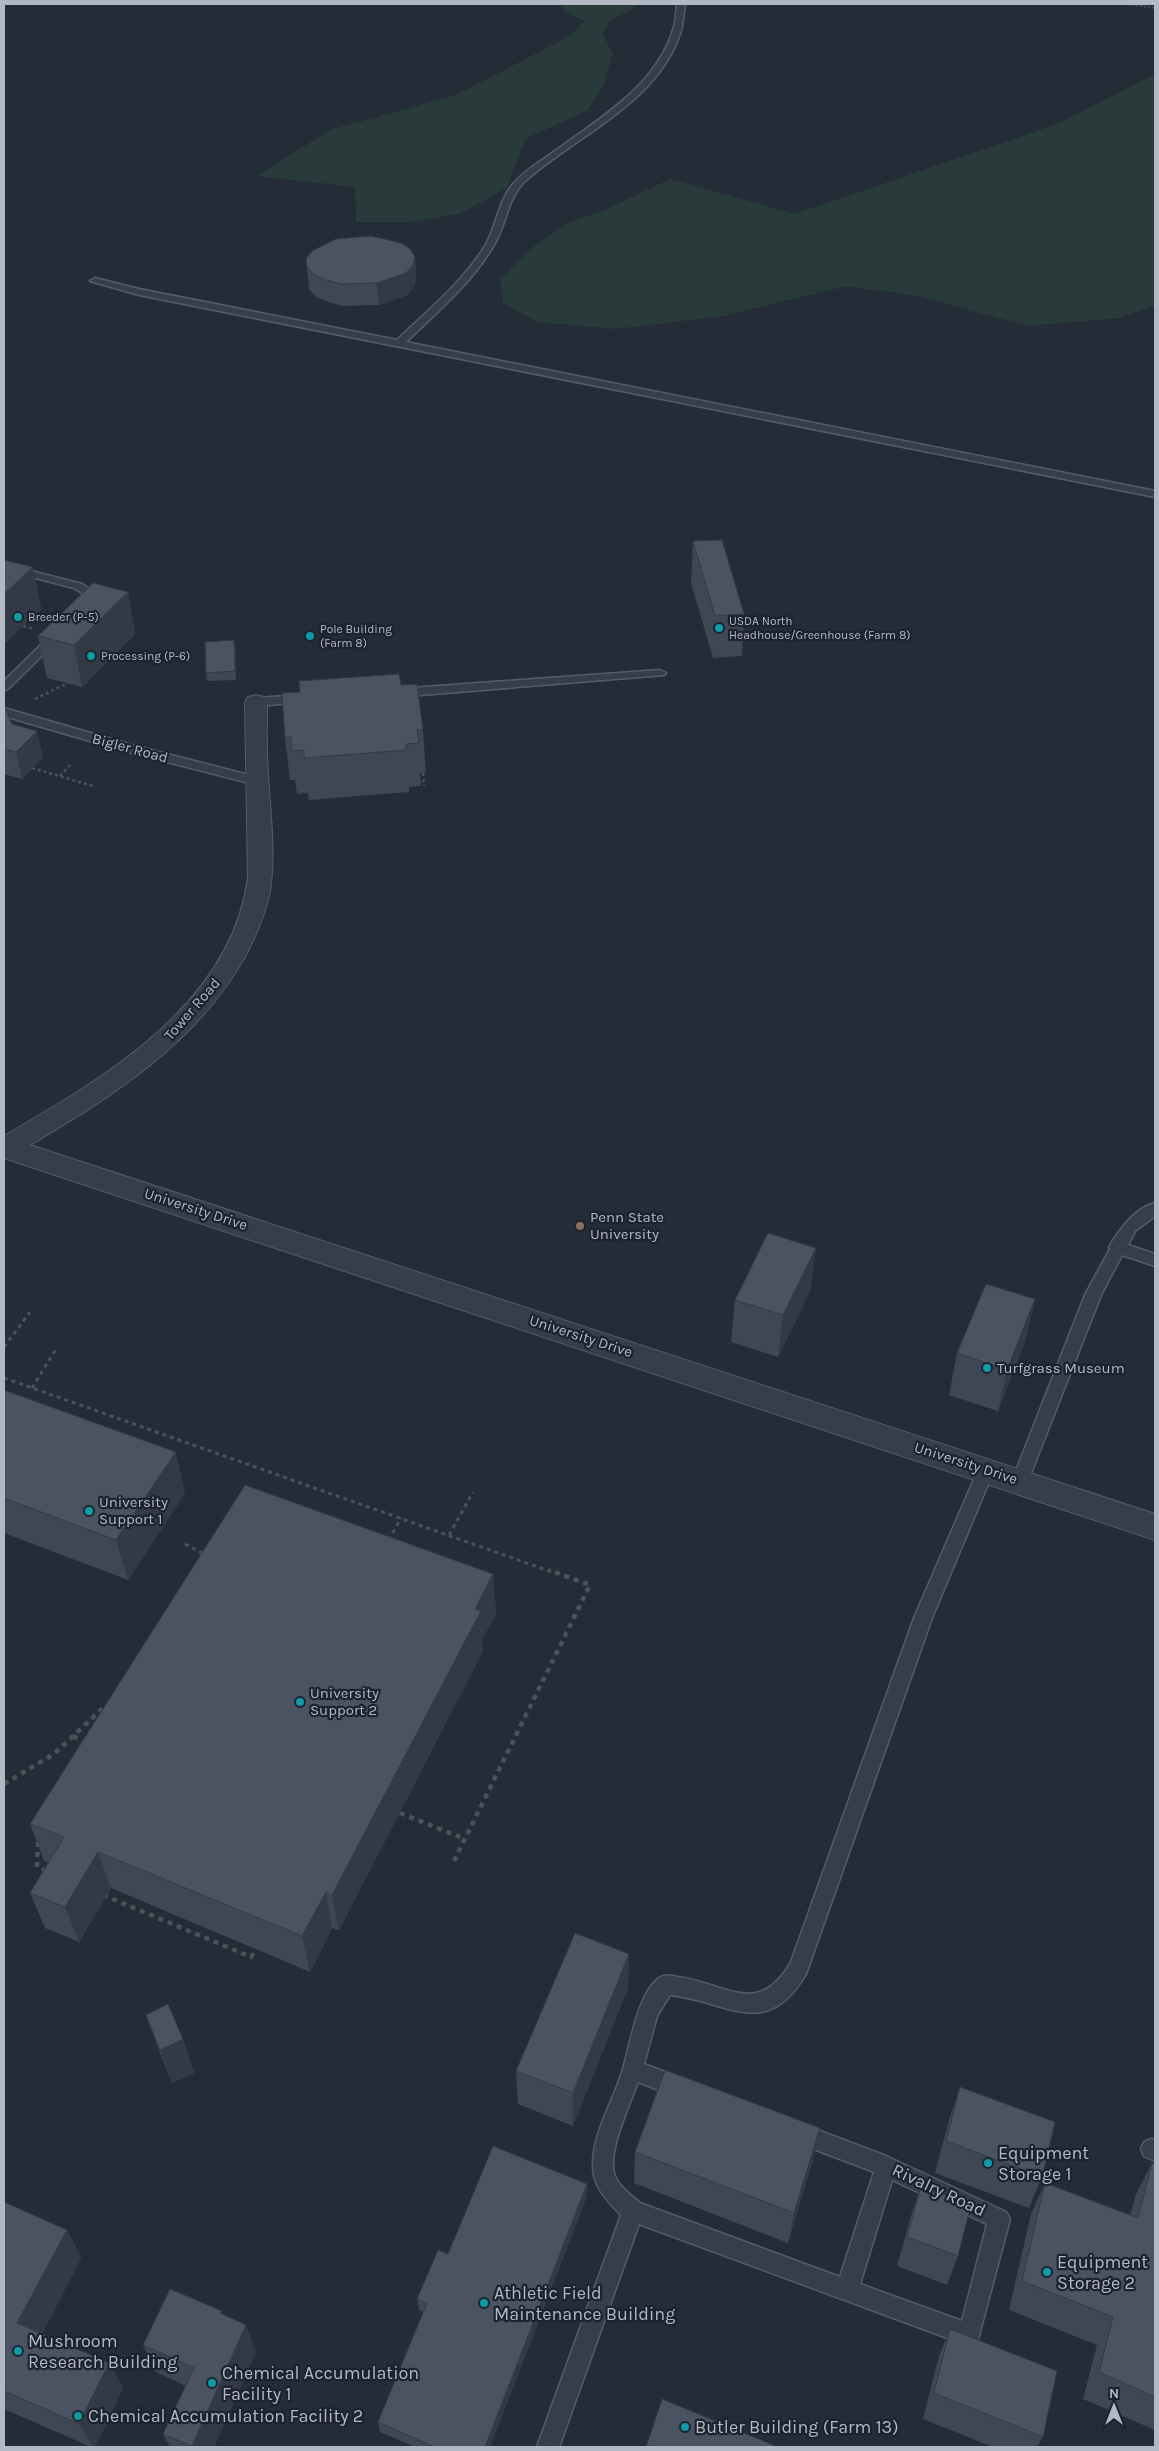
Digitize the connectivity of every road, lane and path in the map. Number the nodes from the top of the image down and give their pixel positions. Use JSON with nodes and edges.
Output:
{"nodes":[{"id":1,"x":681,"y":4,"type":"edge"},
{"id":2,"x":1128,"y":4,"type":"edge"},
{"id":3,"x":1155,"y":8,"type":"edge"},
{"id":4,"x":95,"y":280,"type":"dead end"},
{"id":5,"x":399,"y":344,"type":"junction"},
{"id":6,"x":1155,"y":494,"type":"edge"},
{"id":7,"x":4,"y":567,"type":"edge"},
{"id":8,"x":76,"y":616,"type":"edge"},
{"id":9,"x":63,"y":628,"type":"edge"},
{"id":10,"x":660,"y":673,"type":"dead end"},
{"id":11,"x":68,"y":683,"type":"edge"},
{"id":12,"x":4,"y":687,"type":"edge"},
{"id":13,"x":389,"y":693,"type":"edge"},
{"id":14,"x":314,"y":698,"type":"edge"},
{"id":15,"x":30,"y":701,"type":"dead end"},
{"id":16,"x":256,"y":702,"type":"joint"},
{"id":17,"x":4,"y":712,"type":"edge"},
{"id":18,"x":72,"y":763,"type":"dead end"},
{"id":19,"x":32,"y":768,"type":"dead end"},
{"id":20,"x":423,"y":772,"type":"dead end"},
{"id":21,"x":60,"y":776,"type":"junction"},
{"id":22,"x":257,"y":781,"type":"junction"},
{"id":23,"x":93,"y":786,"type":"dead end"},
{"id":24,"x":424,"y":786,"type":"dead end"},
{"id":25,"x":4,"y":1147,"type":"edge"},
{"id":26,"x":1155,"y":1208,"type":"edge"},
{"id":27,"x":1117,"y":1248,"type":"junction"},
{"id":28,"x":1155,"y":1260,"type":"edge"},
{"id":29,"x":30,"y":1312,"type":"dead end"},
{"id":30,"x":4,"y":1347,"type":"edge"},
{"id":31,"x":56,"y":1350,"type":"dead end"},
{"id":32,"x":4,"y":1378,"type":"edge"},
{"id":33,"x":32,"y":1388,"type":"junction"},
{"id":34,"x":986,"y":1470,"type":"junction"},
{"id":35,"x":1020,"y":1481,"type":"junction"},
{"id":36,"x":473,"y":1492,"type":"dead end"},
{"id":37,"x":402,"y":1518,"type":"junction"},
{"id":38,"x":1155,"y":1527,"type":"edge"},
{"id":39,"x":449,"y":1535,"type":"junction"},
{"id":40,"x":387,"y":1543,"type":"edge"},
{"id":41,"x":185,"y":1544,"type":"dead end"},
{"id":42,"x":208,"y":1556,"type":"edge"},
{"id":43,"x":109,"y":1702,"type":"edge"},
{"id":44,"x":73,"y":1736,"type":"junction"},
{"id":45,"x":88,"y":1743,"type":"edge"},
{"id":46,"x":4,"y":1784,"type":"edge"},
{"id":47,"x":400,"y":1813,"type":"dead end"},
{"id":48,"x":465,"y":1839,"type":"junction"},
{"id":49,"x":38,"y":1840,"type":"edge"},
{"id":50,"x":454,"y":1861,"type":"dead end"},
{"id":51,"x":55,"y":1865,"type":"edge"},
{"id":52,"x":96,"y":1892,"type":"edge"},
{"id":53,"x":256,"y":1950,"type":"edge"},
{"id":54,"x":633,"y":2070,"type":"junction"},
{"id":55,"x":886,"y":2166,"type":"junction"},
{"id":56,"x":633,"y":2211,"type":"junction"},
{"id":57,"x":847,"y":2290,"type":"junction"},
{"id":58,"x":548,"y":2447,"type":"edge"}],
"edges":[{"from":1,"to":5,"type":"lane"},
{"from":2,"to":3,"type":"path"},
{"from":4,"to":5,"type":"lane"},
{"from":5,"to":6,"type":"lane"},
{"from":7,"to":8,"type":"lane"},
{"from":9,"to":12,"type":"lane"},
{"from":10,"to":13,"type":"lane"},
{"from":11,"to":15,"type":"path"},
{"from":14,"to":16,"type":"lane"},
{"from":16,"to":22,"type":"street","name":"Tower Road"},
{"from":17,"to":22,"type":"lane","name":"Bigler Road"},
{"from":18,"to":21,"type":"path"},
{"from":19,"to":21,"type":"path"},
{"from":20,"to":24,"type":"path"},
{"from":21,"to":23,"type":"path"},
{"from":22,"to":25,"type":"street","name":"Tower Road"},
{"from":25,"to":34,"type":"street","name":"University Drive"},
{"from":26,"to":27,"type":"lane"},
{"from":27,"to":28,"type":"lane"},
{"from":27,"to":35,"type":"lane"},
{"from":29,"to":30,"type":"path"},
{"from":31,"to":33,"type":"path"},
{"from":32,"to":33,"type":"path"},
{"from":33,"to":37,"type":"path"},
{"from":34,"to":35,"type":"street","name":"University Drive"},
{"from":34,"to":54,"type":"lane"},
{"from":35,"to":38,"type":"street","name":"University Drive"},
{"from":36,"to":39,"type":"path"},
{"from":37,"to":39,"type":"path"},
{"from":37,"to":40,"type":"path"},
{"from":39,"to":48,"type":"path"},
{"from":41,"to":42,"type":"path"},
{"from":43,"to":44,"type":"path"},
{"from":44,"to":45,"type":"path"},
{"from":44,"to":46,"type":"path"},
{"from":47,"to":48,"type":"path"},
{"from":48,"to":50,"type":"path"},
{"from":49,"to":51,"type":"path"},
{"from":52,"to":53,"type":"path"},
{"from":54,"to":55,"type":"lane","name":"Rivalry Road"},
{"from":54,"to":56,"type":"lane","name":"Rivalry Road"},
{"from":55,"to":57,"type":"lane"},
{"from":55,"to":57,"type":"lane","name":"Rivalry Road"},
{"from":56,"to":57,"type":"lane","name":"Rivalry Road"},
{"from":56,"to":58,"type":"lane"}]}
